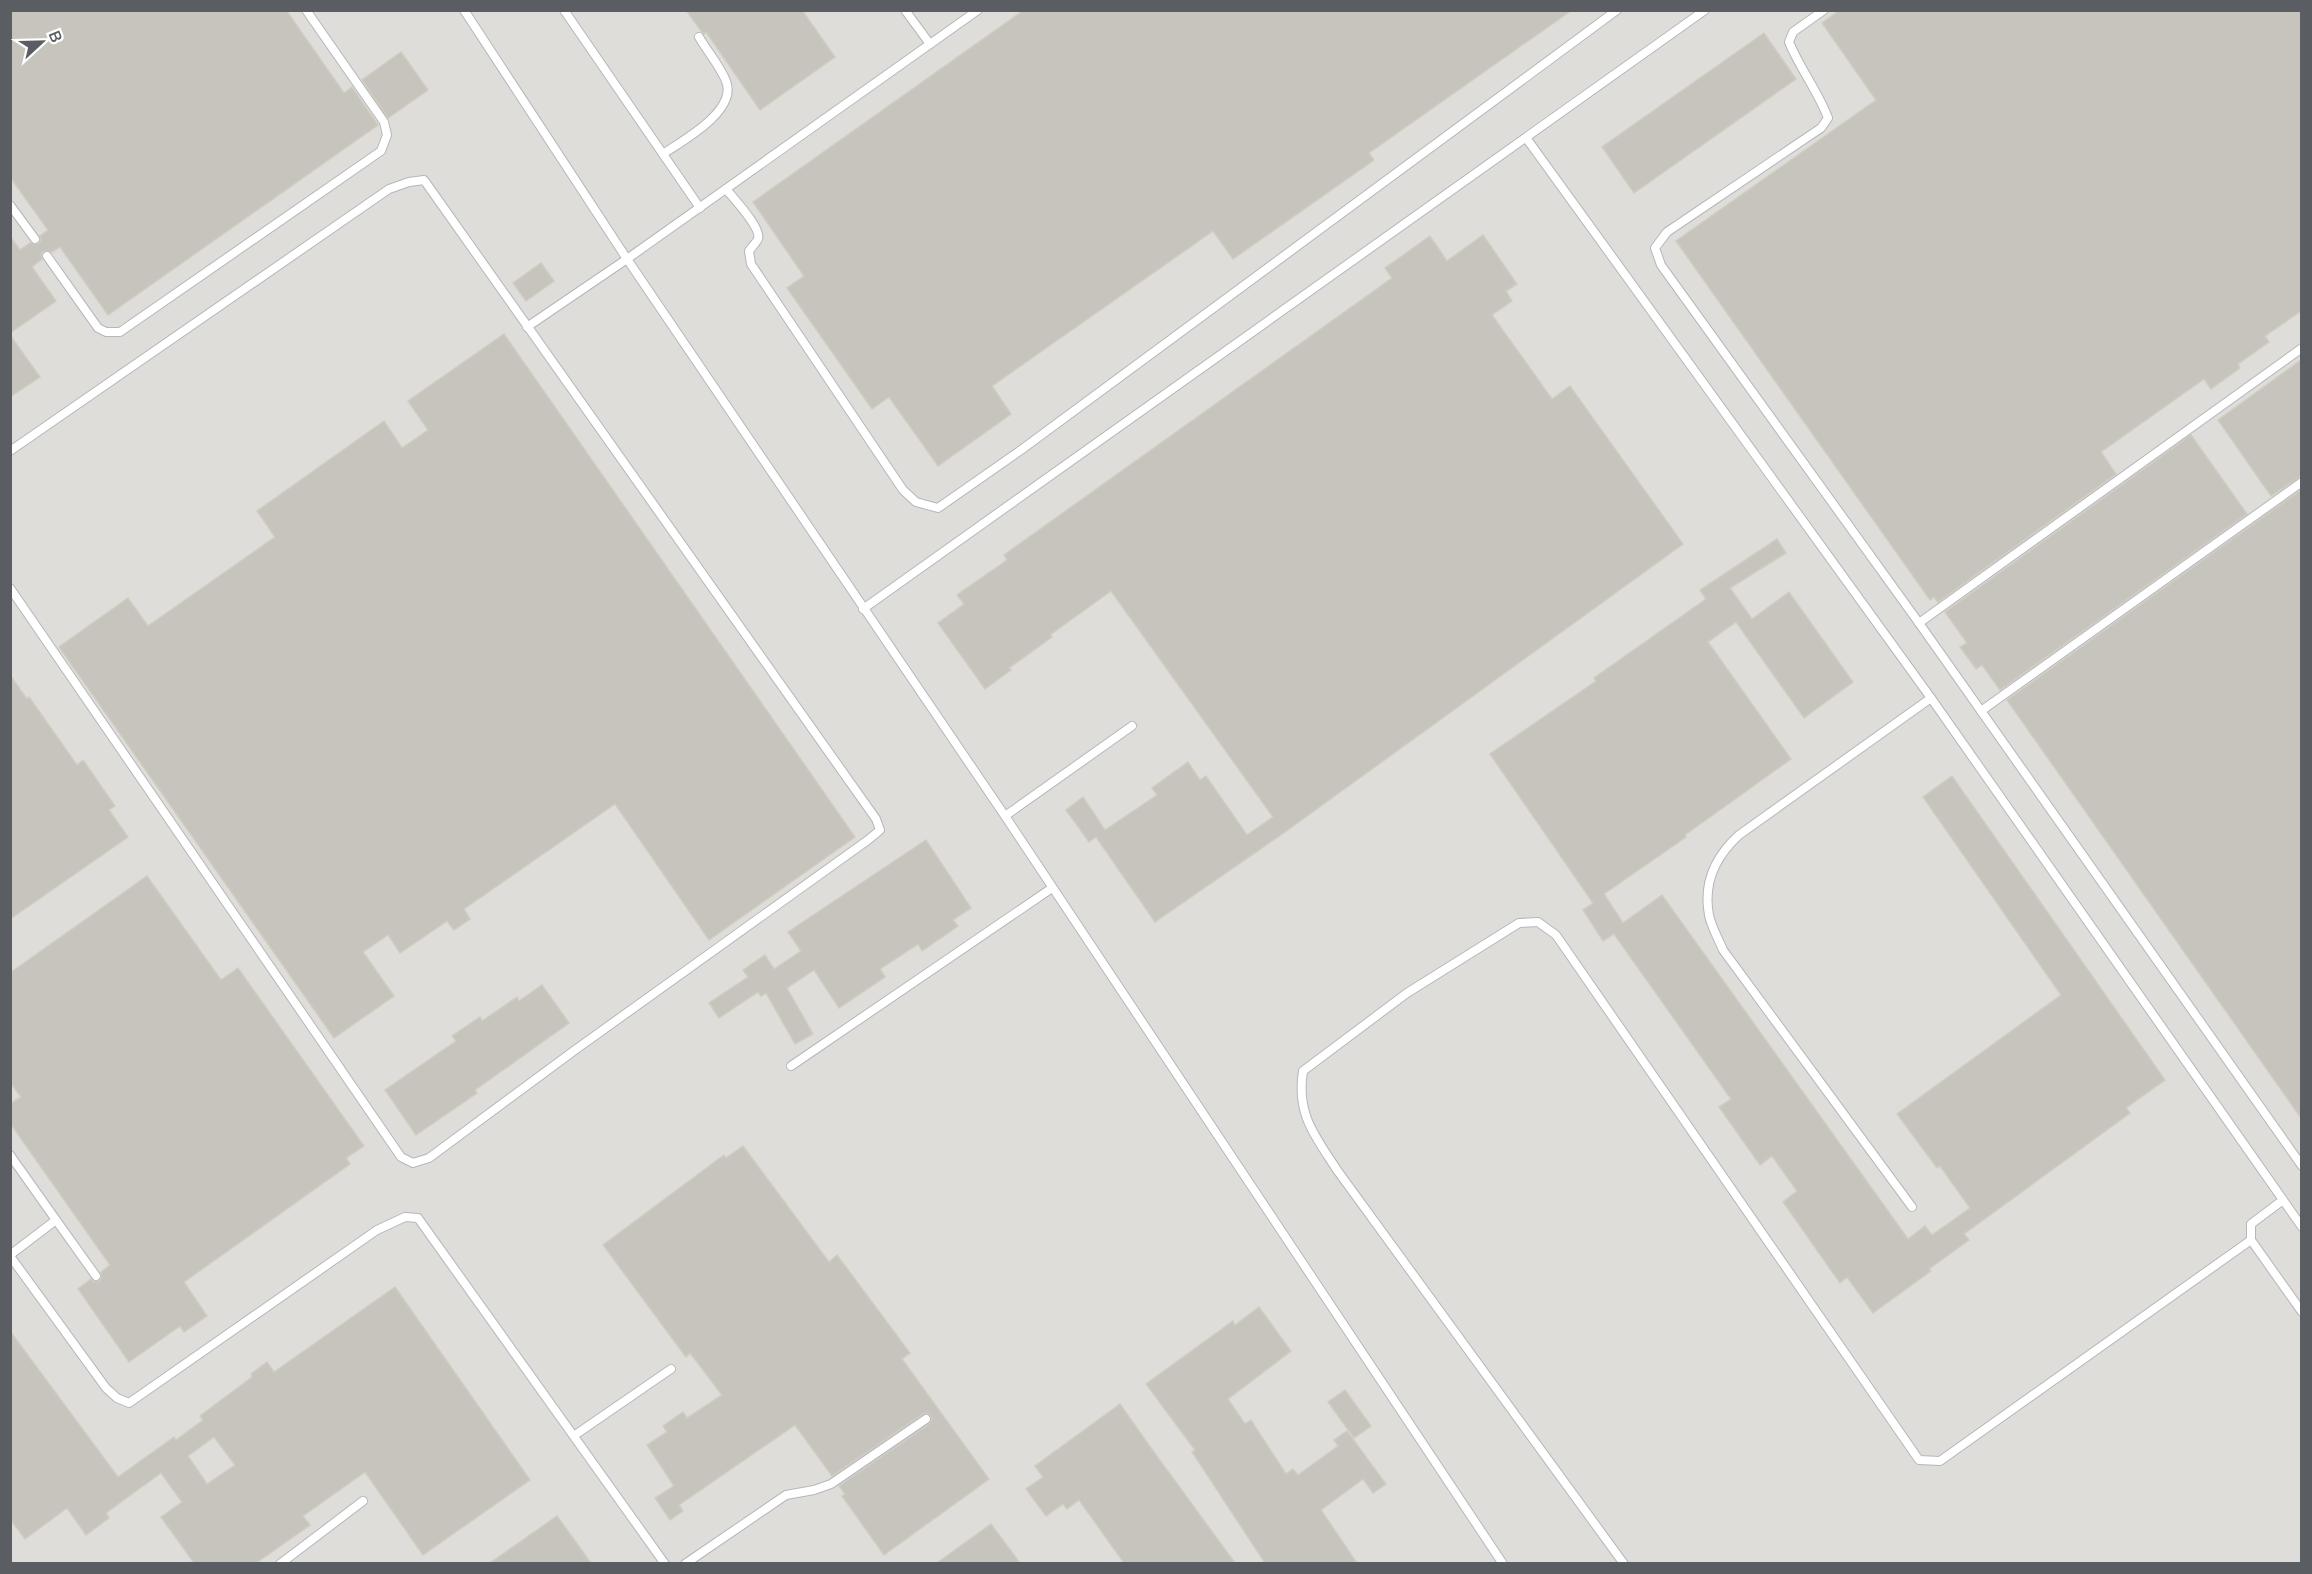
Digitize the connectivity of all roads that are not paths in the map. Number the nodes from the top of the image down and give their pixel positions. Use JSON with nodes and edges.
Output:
{"nodes":[{"id":1,"x":306,"y":10,"type":"edge"},
{"id":2,"x":464,"y":10,"type":"edge"},
{"id":3,"x":564,"y":10,"type":"edge"},
{"id":4,"x":905,"y":10,"type":"edge"},
{"id":5,"x":978,"y":10,"type":"edge"},
{"id":6,"x":1617,"y":10,"type":"edge"},
{"id":7,"x":1706,"y":10,"type":"edge"},
{"id":8,"x":1824,"y":10,"type":"edge"},
{"id":9,"x":699,"y":37,"type":"dead end"},
{"id":10,"x":930,"y":44,"type":"junction"},
{"id":11,"x":1527,"y":139,"type":"junction"},
{"id":12,"x":663,"y":154,"type":"junction"},
{"id":13,"x":726,"y":189,"type":"junction"},
{"id":14,"x":10,"y":205,"type":"edge"},
{"id":15,"x":700,"y":208,"type":"junction"},
{"id":16,"x":35,"y":239,"type":"dead end"},
{"id":17,"x":47,"y":256,"type":"dead end"},
{"id":18,"x":627,"y":259,"type":"junction"},
{"id":19,"x":527,"y":327,"type":"junction"},
{"id":20,"x":2301,"y":348,"type":"edge"},
{"id":21,"x":10,"y":451,"type":"edge"},
{"id":22,"x":2301,"y":482,"type":"edge"},
{"id":23,"x":10,"y":588,"type":"edge"},
{"id":24,"x":863,"y":609,"type":"junction"},
{"id":25,"x":1919,"y":623,"type":"junction"},
{"id":26,"x":1931,"y":698,"type":"junction"},
{"id":27,"x":1981,"y":711,"type":"junction"},
{"id":28,"x":1132,"y":726,"type":"dead end"},
{"id":29,"x":1005,"y":816,"type":"junction"},
{"id":30,"x":1052,"y":888,"type":"junction"},
{"id":31,"x":791,"y":1066,"type":"dead end"},
{"id":32,"x":10,"y":1155,"type":"edge"},
{"id":33,"x":2301,"y":1166,"type":"edge"},
{"id":34,"x":2283,"y":1200,"type":"junction"},
{"id":35,"x":1912,"y":1207,"type":"dead end"},
{"id":36,"x":56,"y":1220,"type":"junction"},
{"id":37,"x":2301,"y":1227,"type":"edge"},
{"id":38,"x":2251,"y":1240,"type":"junction"},
{"id":39,"x":10,"y":1256,"type":"edge"},
{"id":40,"x":96,"y":1276,"type":"dead end"},
{"id":41,"x":2301,"y":1312,"type":"edge"},
{"id":42,"x":671,"y":1369,"type":"dead end"},
{"id":43,"x":926,"y":1419,"type":"dead end"},
{"id":44,"x":575,"y":1435,"type":"junction"},
{"id":45,"x":363,"y":1501,"type":"dead end"},
{"id":46,"x":280,"y":1563,"type":"edge"},
{"id":47,"x":665,"y":1563,"type":"edge"},
{"id":48,"x":685,"y":1563,"type":"edge"},
{"id":49,"x":1503,"y":1563,"type":"edge"},
{"id":50,"x":1624,"y":1563,"type":"edge"}],
"edges":[{"from":1,"to":17,"type":"lane"},
{"from":2,"to":18,"type":"lane"},
{"from":3,"to":12,"type":"lane"},
{"from":4,"to":10,"type":"lane"},
{"from":5,"to":10,"type":"lane"},
{"from":6,"to":13,"type":"lane"},
{"from":7,"to":11,"type":"lane"},
{"from":8,"to":25,"type":"lane"},
{"from":9,"to":12,"type":"lane"},
{"from":10,"to":13,"type":"lane"},
{"from":11,"to":24,"type":"lane"},
{"from":11,"to":26,"type":"lane"},
{"from":12,"to":15,"type":"lane"},
{"from":13,"to":15,"type":"lane"},
{"from":14,"to":16,"type":"lane"},
{"from":15,"to":18,"type":"lane"},
{"from":18,"to":19,"type":"lane"},
{"from":18,"to":24,"type":"lane"},
{"from":19,"to":21,"type":"lane"},
{"from":19,"to":23,"type":"lane"},
{"from":20,"to":25,"type":"lane"},
{"from":22,"to":27,"type":"lane"},
{"from":24,"to":29,"type":"lane"},
{"from":25,"to":27,"type":"lane"},
{"from":26,"to":34,"type":"lane"},
{"from":26,"to":35,"type":"lane"},
{"from":27,"to":33,"type":"lane"},
{"from":28,"to":29,"type":"lane"},
{"from":29,"to":30,"type":"lane"},
{"from":30,"to":31,"type":"lane"},
{"from":30,"to":49,"type":"lane"},
{"from":32,"to":36,"type":"lane"},
{"from":34,"to":37,"type":"lane"},
{"from":34,"to":38,"type":"lane"},
{"from":36,"to":39,"type":"lane"},
{"from":36,"to":40,"type":"lane"},
{"from":38,"to":41,"type":"lane"},
{"from":38,"to":50,"type":"lane"},
{"from":39,"to":44,"type":"lane"},
{"from":42,"to":44,"type":"lane"},
{"from":43,"to":48,"type":"lane"},
{"from":44,"to":47,"type":"lane"},
{"from":45,"to":46,"type":"lane"}]}
